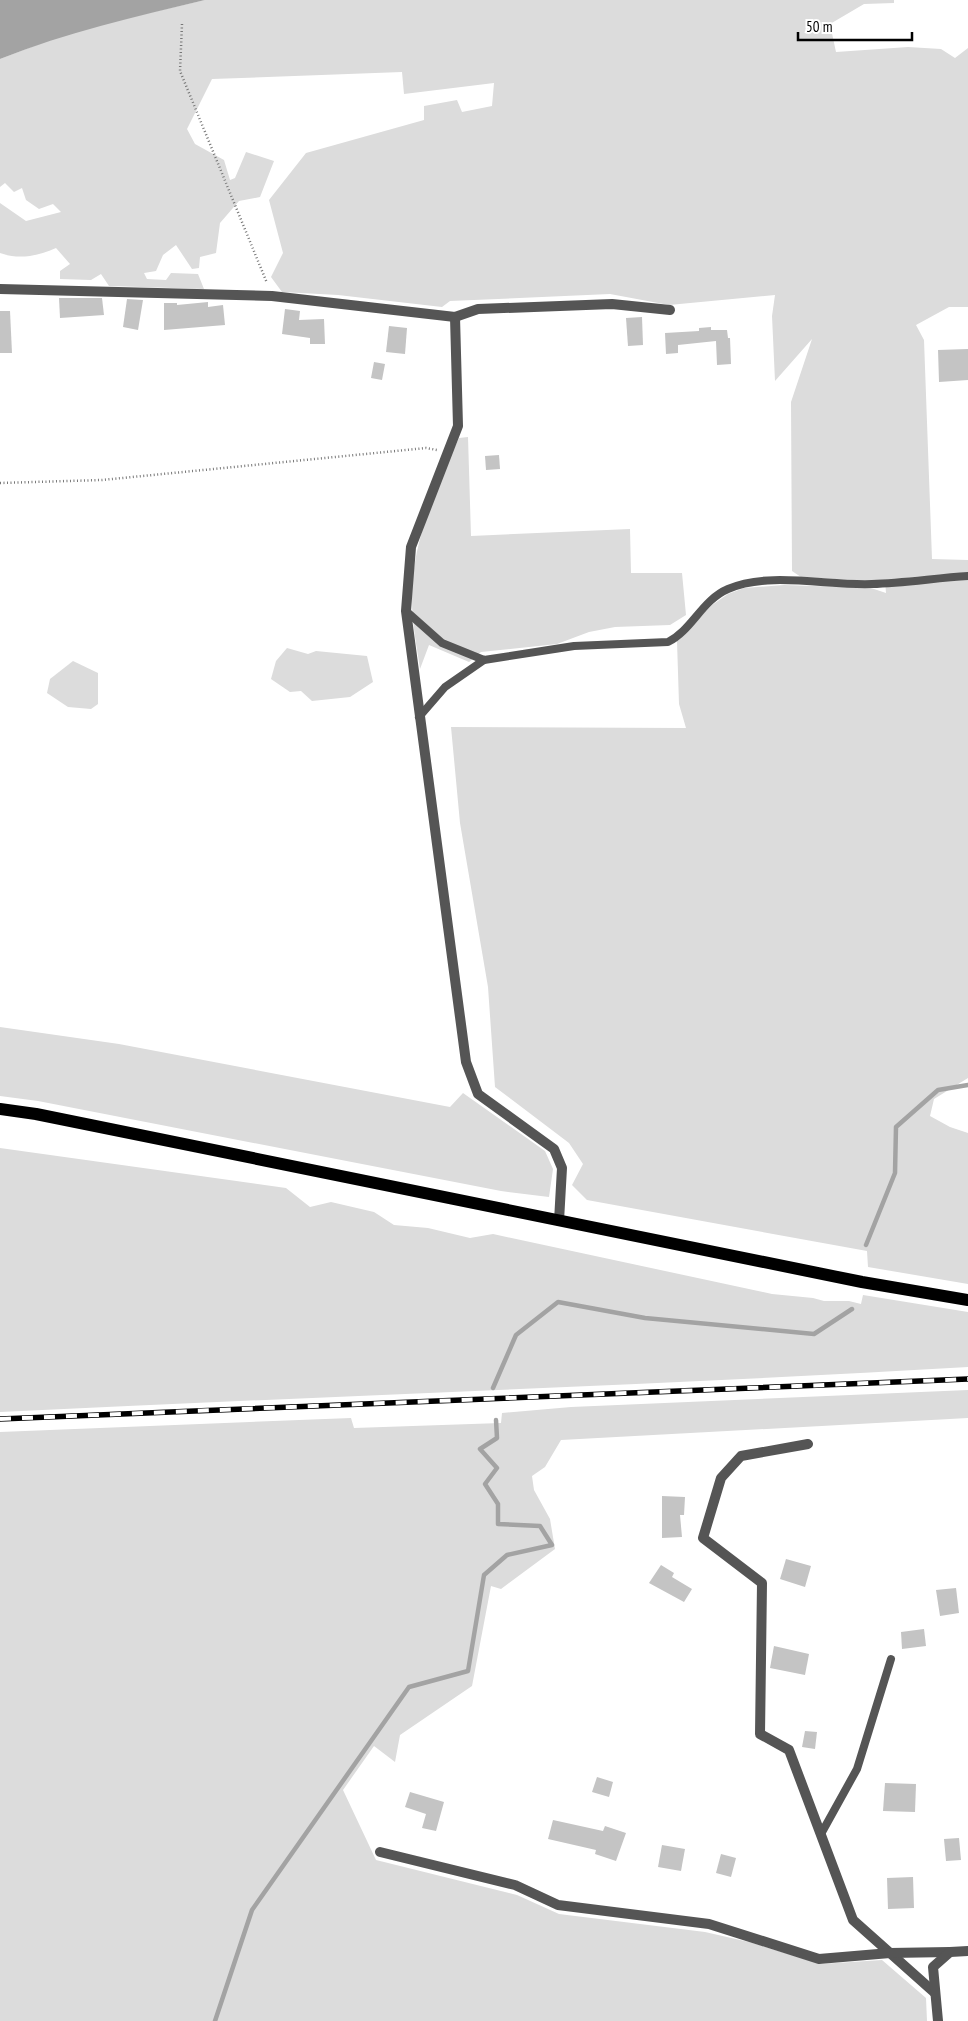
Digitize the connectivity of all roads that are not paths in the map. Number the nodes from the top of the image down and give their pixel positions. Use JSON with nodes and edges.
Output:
{"nodes":[{"id":1,"x":0,"y":289,"type":"edge"},
{"id":2,"x":670,"y":310,"type":"dead end"},
{"id":3,"x":455,"y":316,"type":"junction"},
{"id":4,"x":968,"y":576,"type":"edge"},
{"id":5,"x":406,"y":611,"type":"junction"},
{"id":6,"x":484,"y":660,"type":"junction"},
{"id":7,"x":419,"y":717,"type":"junction"},
{"id":8,"x":0,"y":1110,"type":"edge"},
{"id":9,"x":559,"y":1221,"type":"junction"},
{"id":10,"x":968,"y":1300,"type":"edge"},
{"id":11,"x":808,"y":1444,"type":"dead end"},
{"id":12,"x":891,"y":1659,"type":"dead end"},
{"id":13,"x":821,"y":1834,"type":"junction"},
{"id":14,"x":380,"y":1852,"type":"dead end"},
{"id":15,"x":968,"y":1951,"type":"edge"},
{"id":16,"x":950,"y":1952,"type":"junction"},
{"id":17,"x":890,"y":1953,"type":"junction"},
{"id":18,"x":935,"y":1993,"type":"junction"},
{"id":19,"x":938,"y":2021,"type":"edge"}],
"edges":[{"from":1,"to":3,"type":"street"},
{"from":2,"to":3,"type":"street"},
{"from":3,"to":5,"type":"street"},
{"from":4,"to":6,"type":"lane"},
{"from":5,"to":6,"type":"lane"},
{"from":5,"to":7,"type":"street"},
{"from":6,"to":7,"type":"lane"},
{"from":7,"to":9,"type":"street"},
{"from":8,"to":9,"type":"main road"},
{"from":9,"to":10,"type":"main road"},
{"from":11,"to":13,"type":"street"},
{"from":12,"to":13,"type":"lane"},
{"from":13,"to":17,"type":"street"},
{"from":14,"to":17,"type":"street"},
{"from":15,"to":16,"type":"street"},
{"from":16,"to":17,"type":"street"},
{"from":16,"to":18,"type":"street"},
{"from":17,"to":18,"type":"street"},
{"from":18,"to":19,"type":"street"}]}
